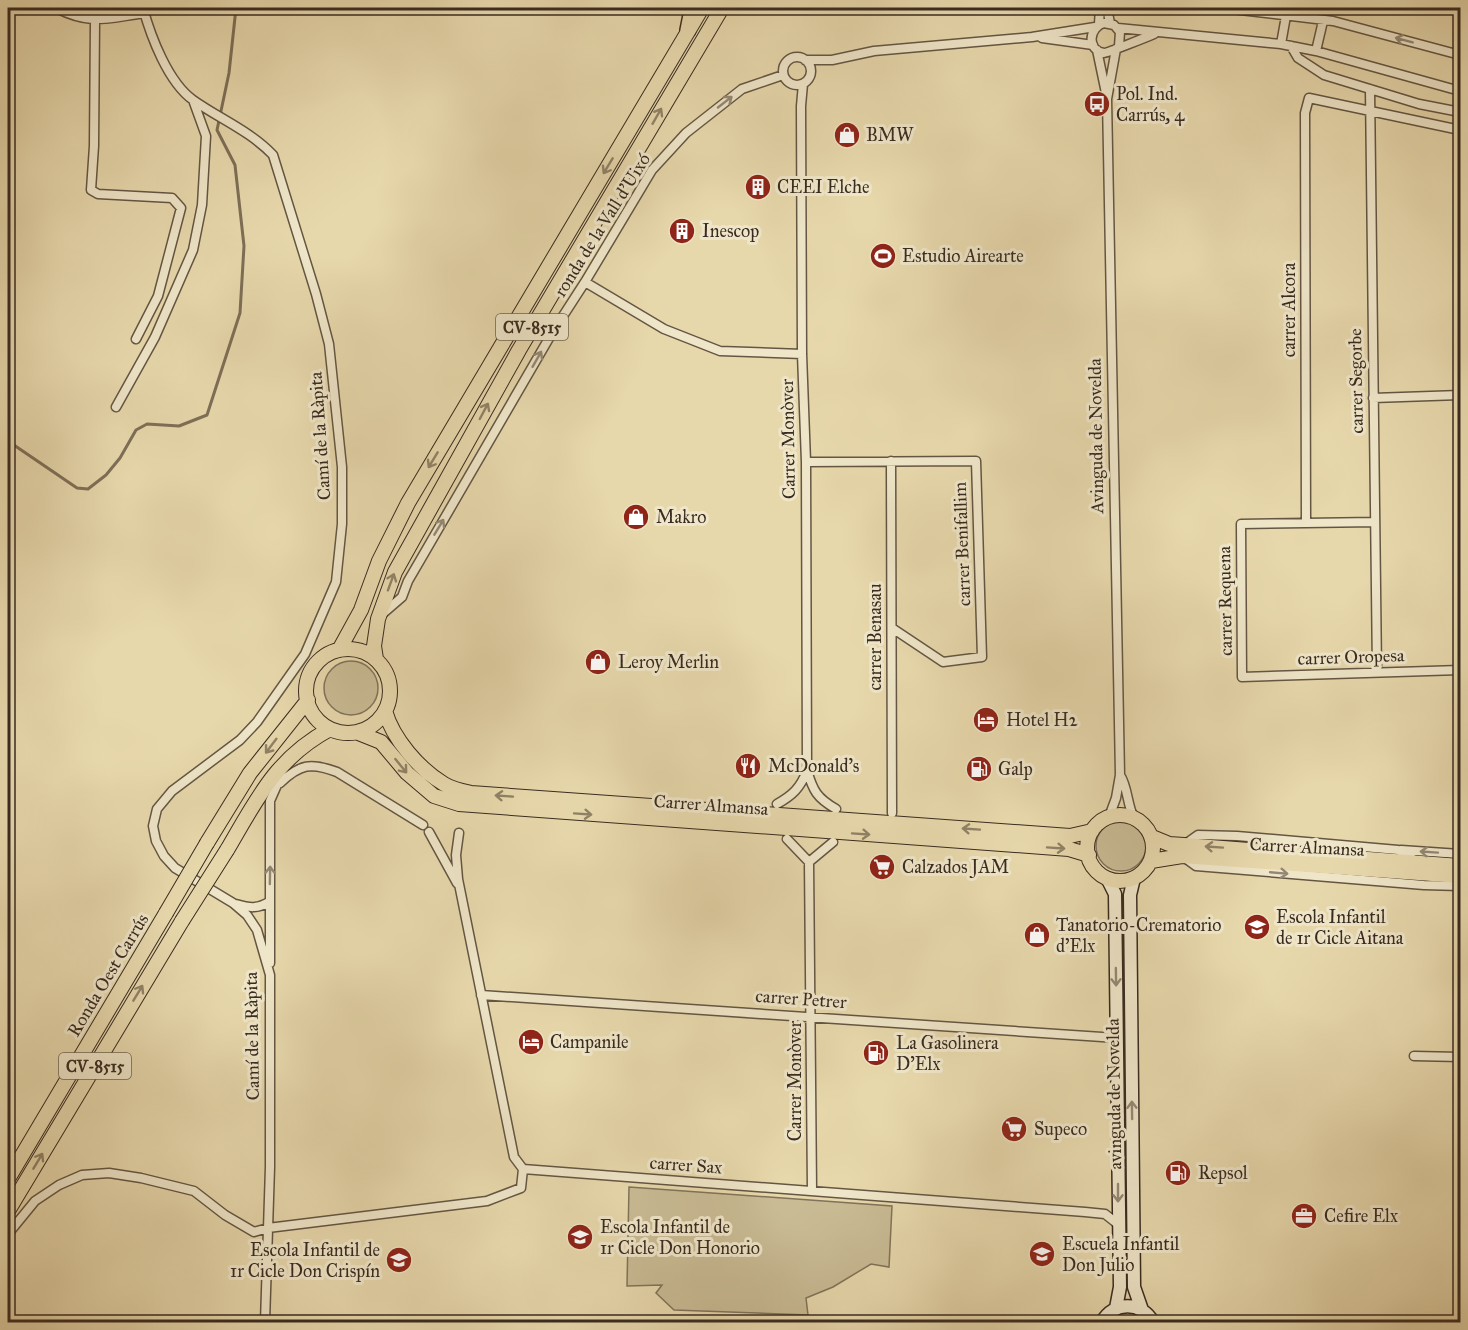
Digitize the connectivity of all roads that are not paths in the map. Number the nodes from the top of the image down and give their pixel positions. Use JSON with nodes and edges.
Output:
{"nodes":[{"id":1,"x":56,"y":8,"type":"edge"},
{"id":2,"x":695,"y":8,"type":"edge"},
{"id":3,"x":702,"y":8,"type":"edge"},
{"id":4,"x":722,"y":8,"type":"edge"},
{"id":5,"x":1100,"y":8,"type":"edge"},
{"id":6,"x":1107,"y":8,"type":"edge"},
{"id":7,"x":1223,"y":8,"type":"edge"},
{"id":8,"x":144,"y":10,"type":"edge"},
{"id":9,"x":1286,"y":16,"type":"junction"},
{"id":10,"x":95,"y":20,"type":"junction"},
{"id":11,"x":1323,"y":21,"type":"junction"},
{"id":12,"x":1097,"y":26,"type":"junction"},
{"id":13,"x":1114,"y":26,"type":"junction"},
{"id":14,"x":688,"y":30,"type":"junction"},
{"id":15,"x":1159,"y":33,"type":"junction"},
{"id":16,"x":1032,"y":37,"type":"junction"},
{"id":17,"x":1281,"y":44,"type":"junction"},
{"id":18,"x":1290,"y":46,"type":"junction"},
{"id":19,"x":1095,"y":47,"type":"junction"},
{"id":20,"x":1117,"y":48,"type":"junction"},
{"id":21,"x":1316,"y":51,"type":"junction"},
{"id":22,"x":1461,"y":55,"type":"edge"},
{"id":23,"x":805,"y":60,"type":"junction"},
{"id":24,"x":832,"y":60,"type":"junction"},
{"id":25,"x":811,"y":73,"type":"junction"},
{"id":26,"x":783,"y":75,"type":"junction"},
{"id":27,"x":798,"y":85,"type":"junction"},
{"id":28,"x":1370,"y":89,"type":"junction"},
{"id":29,"x":1461,"y":91,"type":"edge"},
{"id":30,"x":1107,"y":97,"type":"junction"},
{"id":31,"x":193,"y":100,"type":"junction"},
{"id":32,"x":1369,"y":111,"type":"junction"},
{"id":33,"x":1461,"y":112,"type":"edge"},
{"id":34,"x":1461,"y":130,"type":"edge"},
{"id":35,"x":585,"y":282,"type":"junction"},
{"id":36,"x":136,"y":339,"type":"dead end"},
{"id":37,"x":802,"y":354,"type":"junction"},
{"id":38,"x":1461,"y":395,"type":"edge"},
{"id":39,"x":1373,"y":398,"type":"junction"},
{"id":40,"x":116,"y":407,"type":"dead end"},
{"id":41,"x":891,"y":461,"type":"junction"},
{"id":42,"x":807,"y":462,"type":"junction"},
{"id":43,"x":1375,"y":522,"type":"junction"},
{"id":44,"x":1306,"y":523,"type":"junction"},
{"id":45,"x":378,"y":619,"type":"junction"},
{"id":46,"x":892,"y":628,"type":"junction"},
{"id":47,"x":339,"y":650,"type":"junction"},
{"id":48,"x":376,"y":659,"type":"junction"},
{"id":49,"x":1461,"y":670,"type":"edge"},
{"id":50,"x":1377,"y":672,"type":"junction"},
{"id":51,"x":1242,"y":677,"type":"joint"},
{"id":52,"x":308,"y":700,"type":"junction"},
{"id":53,"x":385,"y":711,"type":"junction"},
{"id":54,"x":330,"y":729,"type":"junction"},
{"id":55,"x":356,"y":732,"type":"junction"},
{"id":56,"x":302,"y":746,"type":"junction"},
{"id":57,"x":807,"y":770,"type":"junction"},
{"id":58,"x":1120,"y":775,"type":"junction"},
{"id":59,"x":279,"y":781,"type":"junction"},
{"id":60,"x":478,"y":782,"type":"dead end"},
{"id":61,"x":463,"y":792,"type":"junction"},
{"id":62,"x":777,"y":804,"type":"dead end"},
{"id":63,"x":836,"y":809,"type":"dead end"},
{"id":64,"x":892,"y":813,"type":"dead end"},
{"id":65,"x":1109,"y":817,"type":"junction"},
{"id":66,"x":1134,"y":818,"type":"junction"},
{"id":67,"x":1092,"y":831,"type":"junction"},
{"id":68,"x":459,"y":833,"type":"dead end"},
{"id":69,"x":1152,"y":837,"type":"junction"},
{"id":70,"x":787,"y":839,"type":"dead end"},
{"id":71,"x":833,"y":842,"type":"dead end"},
{"id":72,"x":1398,"y":850,"type":"junction"},
{"id":73,"x":1183,"y":851,"type":"junction"},
{"id":74,"x":1461,"y":854,"type":"edge"},
{"id":75,"x":1089,"y":855,"type":"junction"},
{"id":76,"x":1151,"y":861,"type":"junction"},
{"id":77,"x":809,"y":862,"type":"junction"},
{"id":78,"x":1419,"y":862,"type":"junction"},
{"id":79,"x":1461,"y":866,"type":"edge"},
{"id":80,"x":1400,"y":871,"type":"junction"},
{"id":81,"x":1461,"y":876,"type":"edge"},
{"id":82,"x":1107,"y":878,"type":"junction"},
{"id":83,"x":1134,"y":878,"type":"junction"},
{"id":84,"x":1424,"y":885,"type":"junction"},
{"id":85,"x":1461,"y":886,"type":"edge"},
{"id":86,"x":460,"y":888,"type":"junction"},
{"id":87,"x":269,"y":902,"type":"junction"},
{"id":88,"x":233,"y":903,"type":"junction"},
{"id":89,"x":270,"y":975,"type":"junction"},
{"id":90,"x":481,"y":994,"type":"junction"},
{"id":91,"x":811,"y":1017,"type":"junction"},
{"id":92,"x":1117,"y":1038,"type":"junction"},
{"id":93,"x":1414,"y":1056,"type":"dead end"},
{"id":94,"x":1461,"y":1057,"type":"edge"},
{"id":95,"x":523,"y":1169,"type":"junction"},
{"id":96,"x":8,"y":1179,"type":"edge"},
{"id":97,"x":812,"y":1191,"type":"junction"},
{"id":98,"x":8,"y":1210,"type":"edge"},
{"id":99,"x":1119,"y":1225,"type":"junction"},
{"id":100,"x":268,"y":1228,"type":"junction"},
{"id":101,"x":8,"y":1234,"type":"edge"},
{"id":102,"x":1116,"y":1308,"type":"junction"},
{"id":103,"x":1142,"y":1310,"type":"junction"},
{"id":104,"x":1102,"y":1321,"type":"edge"},
{"id":105,"x":265,"y":1323,"type":"edge"},
{"id":106,"x":1153,"y":1323,"type":"edge"}],
"edges":[{"from":1,"to":10,"type":"street"},
{"from":2,"to":14,"type":"highway"},
{"from":3,"to":14,"type":"main road","number":"CV-8515"},
{"from":45,"to":4,"type":"main road","number":"CV-8515","one_way":true},
{"from":5,"to":12,"type":"street"},
{"from":6,"to":13,"type":"street"},
{"from":7,"to":9,"type":"street"},
{"from":8,"to":10,"type":"street"},
{"from":8,"to":31,"type":"street","name":"Camí de la Ràpita"},
{"from":9,"to":11,"type":"street"},
{"from":9,"to":17,"type":"street"},
{"from":10,"to":36,"type":"street"},
{"from":11,"to":21,"type":"street"},
{"from":22,"to":11,"type":"street","one_way":true},
{"from":12,"to":13,"type":"street"},
{"from":12,"to":16,"type":"street"},
{"from":12,"to":19,"type":"street"},
{"from":13,"to":15,"type":"street"},
{"from":13,"to":20,"type":"street"},
{"from":14,"to":47,"type":"main road","number":"CV-8515","one_way":true},
{"from":15,"to":17,"type":"street"},
{"from":15,"to":20,"type":"street"},
{"from":16,"to":19,"type":"street"},
{"from":16,"to":24,"type":"street"},
{"from":17,"to":18,"type":"street"},
{"from":18,"to":21,"type":"street"},
{"from":18,"to":28,"type":"street"},
{"from":19,"to":20,"type":"street"},
{"from":19,"to":30,"type":"street"},
{"from":20,"to":30,"type":"street"},
{"from":21,"to":29,"type":"street"},
{"from":23,"to":24,"type":"street"},
{"from":23,"to":25,"type":"street"},
{"from":23,"to":26,"type":"street"},
{"from":24,"to":25,"type":"street"},
{"from":25,"to":27,"type":"street"},
{"from":26,"to":27,"type":"street"},
{"from":35,"to":26,"type":"street","name":"ronda de la Vall d'Uixó","one_way":true},
{"from":27,"to":37,"type":"street","name":"Carrer Monòver"},
{"from":28,"to":32,"type":"street","name":"carrer Segorbe"},
{"from":28,"to":33,"type":"street"},
{"from":30,"to":58,"type":"street","name":"Avinguda de Novelda"},
{"from":31,"to":40,"type":"street"},
{"from":31,"to":88,"type":"street","name":"Camí de la Ràpita"},
{"from":32,"to":34,"type":"street"},
{"from":32,"to":39,"type":"street","name":"carrer Segorbe"},
{"from":32,"to":44,"type":"street","name":"carrer Alcora"},
{"from":35,"to":37,"type":"street"},
{"from":45,"to":35,"type":"street","name":"ronda de la Vall d'Uixó","one_way":true},
{"from":37,"to":42,"type":"street","name":"Carrer Monòver"},
{"from":38,"to":39,"type":"street"},
{"from":39,"to":43,"type":"street","name":"carrer Segorbe"},
{"from":41,"to":42,"type":"street","name":"carrer Benifallim"},
{"from":41,"to":46,"type":"street","name":"carrer Benasau"},
{"from":41,"to":46,"type":"street","name":"carrer Benifallim"},
{"from":42,"to":57,"type":"street","name":"Carrer Monòver"},
{"from":43,"to":44,"type":"street"},
{"from":43,"to":50,"type":"street","name":"carrer Segorbe"},
{"from":44,"to":51,"type":"street","name":"carrer Requena"},
{"from":45,"to":48,"type":"main road","number":"CV-8515"},
{"from":46,"to":64,"type":"street","name":"carrer Benasau"},
{"from":47,"to":48,"type":"main road"},
{"from":47,"to":52,"type":"main road","number":"CV-8515"},
{"from":48,"to":53,"type":"main road","number":"CV-8515"},
{"from":49,"to":50,"type":"street","name":"carrer Oropesa"},
{"from":50,"to":51,"type":"street","name":"carrer Oropesa"},
{"from":52,"to":54,"type":"main road"},
{"from":52,"to":96,"type":"main road","name":"Ronda Oest Carrús","number":"CV-8515","one_way":true,"bridge":true},
{"from":53,"to":55,"type":"main road"},
{"from":53,"to":61,"type":"main road","name":"Carrer Almansa"},
{"from":54,"to":55,"type":"main road"},
{"from":54,"to":56,"type":"main road","number":"CV-8515"},
{"from":55,"to":75,"type":"main road","name":"Carrer Almansa","one_way":true},
{"from":56,"to":59,"type":"main road"},
{"from":98,"to":56,"type":"main road","name":"Ronda Oest Carrús","number":"CV-8515","one_way":true,"bridge":true},
{"from":57,"to":62,"type":"street"},
{"from":57,"to":63,"type":"street","name":"Carrer Monòver"},
{"from":58,"to":65,"type":"street","name":"Avinguda de Novelda"},
{"from":58,"to":66,"type":"street","name":"Avinguda de Novelda"},
{"from":59,"to":86,"type":"street"},
{"from":87,"to":59,"type":"street","one_way":true},
{"from":60,"to":61,"type":"main road"},
{"from":67,"to":61,"type":"main road","name":"Carrer Almansa","one_way":true},
{"from":65,"to":66,"type":"main road"},
{"from":65,"to":67,"type":"main road"},
{"from":66,"to":69,"type":"main road"},
{"from":67,"to":75,"type":"main road"},
{"from":68,"to":86,"type":"street"},
{"from":69,"to":73,"type":"main road"},
{"from":69,"to":76,"type":"main road"},
{"from":70,"to":77,"type":"street"},
{"from":71,"to":77,"type":"street"},
{"from":72,"to":73,"type":"street"},
{"from":74,"to":72,"type":"street","one_way":true},
{"from":72,"to":78,"type":"street"},
{"from":73,"to":76,"type":"main road","name":"Carrer Almansa"},
{"from":78,"to":73,"type":"main road","one_way":true},
{"from":73,"to":80,"type":"main road","name":"Carrer Almansa"},
{"from":73,"to":84,"type":"street","one_way":true},
{"from":75,"to":82,"type":"main road"},
{"from":76,"to":83,"type":"main road"},
{"from":77,"to":91,"type":"street","name":"Carrer Monòver"},
{"from":78,"to":79,"type":"main road"},
{"from":80,"to":81,"type":"main road","name":"Carrer Almansa"},
{"from":80,"to":84,"type":"street"},
{"from":82,"to":83,"type":"main road"},
{"from":82,"to":92,"type":"main road","name":"avinguda de Novelda","one_way":true},
{"from":103,"to":83,"type":"main road","name":"avinguda de Novelda","one_way":true},
{"from":84,"to":85,"type":"street"},
{"from":86,"to":90,"type":"street"},
{"from":87,"to":88,"type":"street"},
{"from":87,"to":89,"type":"street"},
{"from":88,"to":89,"type":"street","name":"Camí de la Ràpita"},
{"from":89,"to":100,"type":"street","name":"Camí de la Ràpita"},
{"from":90,"to":91,"type":"street","name":"carrer Petrer"},
{"from":90,"to":95,"type":"street"},
{"from":91,"to":92,"type":"street","name":"carrer Petrer"},
{"from":91,"to":97,"type":"street","name":"Carrer Monòver"},
{"from":92,"to":99,"type":"main road","name":"avinguda de Novelda","one_way":true},
{"from":93,"to":94,"type":"street"},
{"from":95,"to":97,"type":"street","name":"carrer Sax"},
{"from":95,"to":100,"type":"street"},
{"from":97,"to":99,"type":"street","name":"carrer Sax"},
{"from":99,"to":102,"type":"main road","name":"avinguda de Novelda"},
{"from":100,"to":101,"type":"street"},
{"from":100,"to":105,"type":"street","name":"Camí de la Ràpita"},
{"from":102,"to":103,"type":"main road"},
{"from":102,"to":104,"type":"main road"},
{"from":103,"to":106,"type":"main road"}]}
